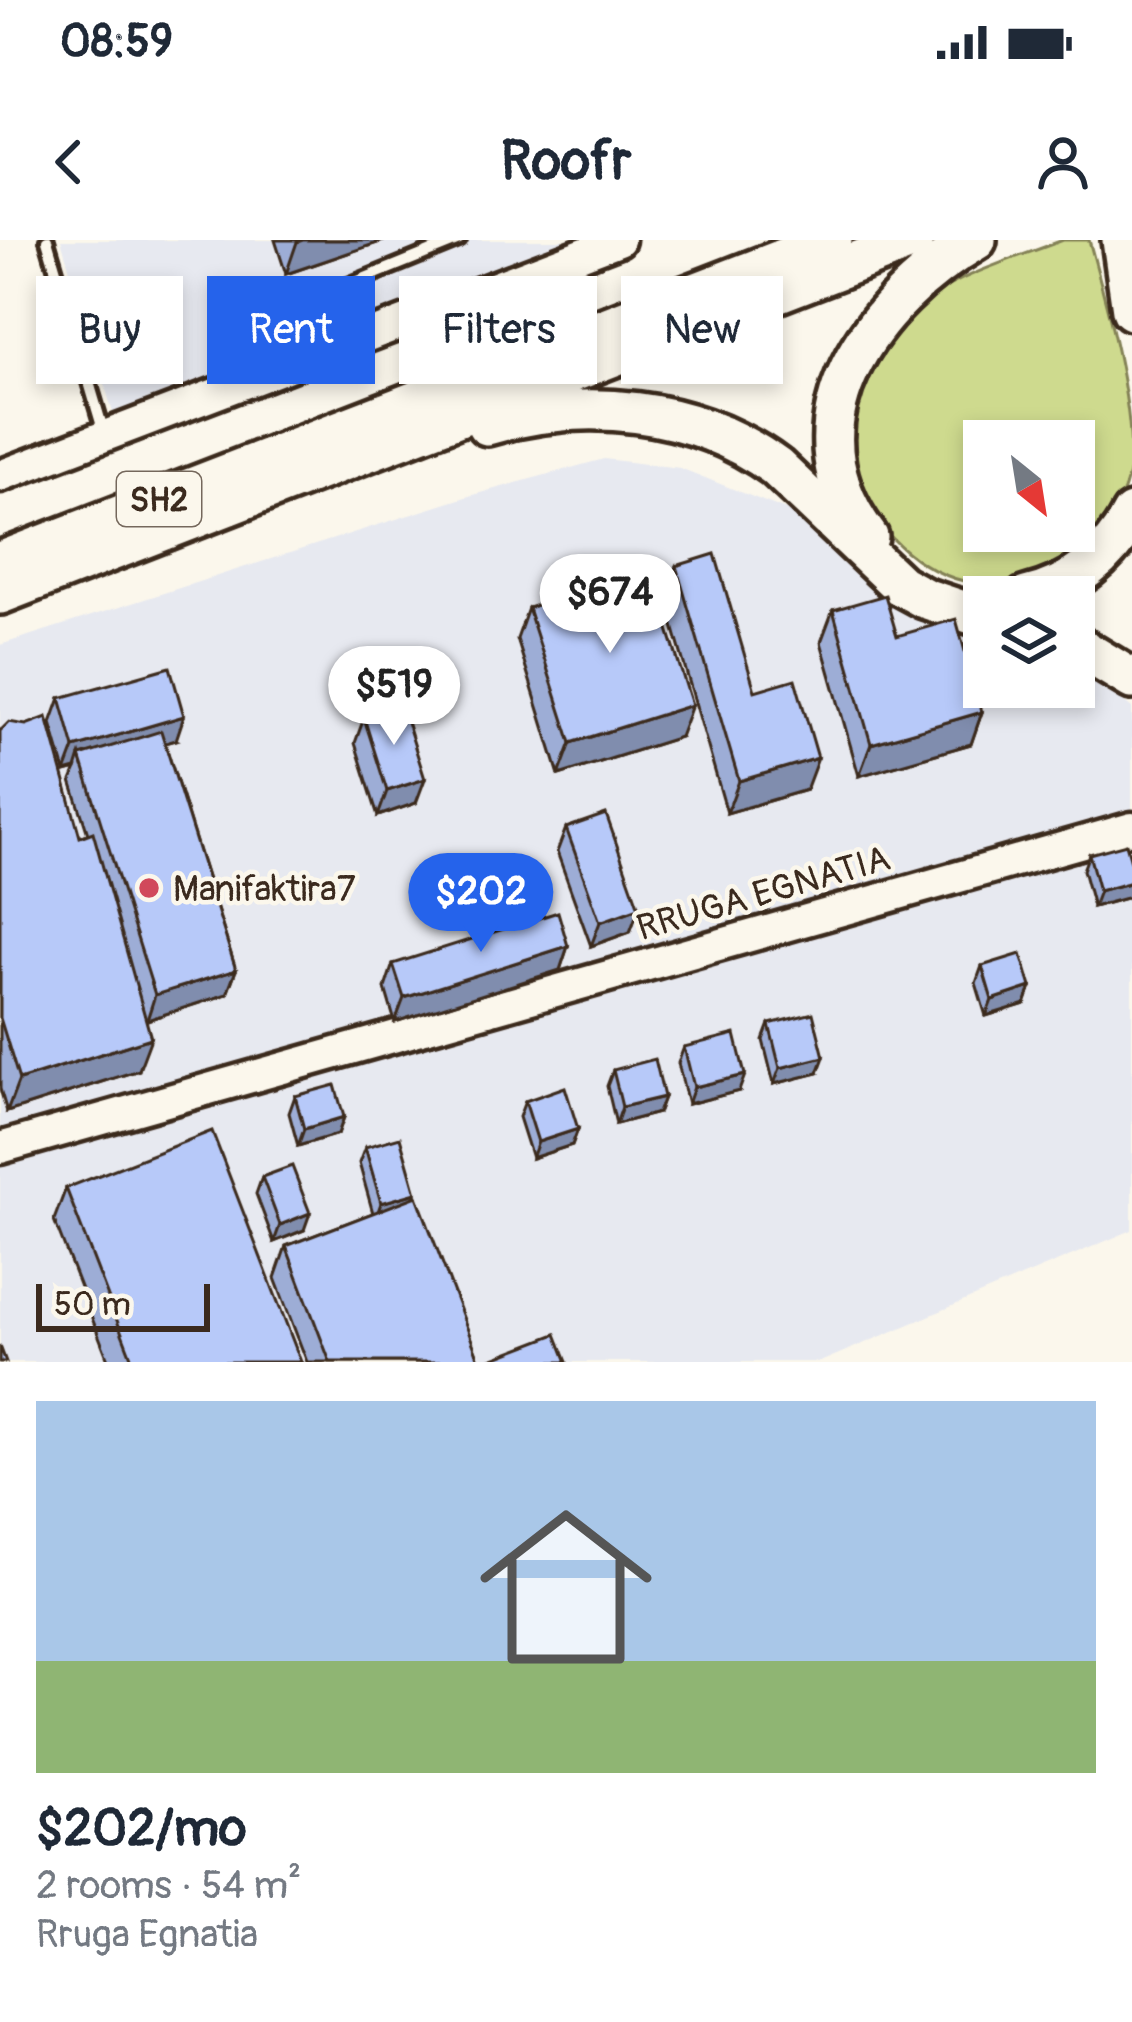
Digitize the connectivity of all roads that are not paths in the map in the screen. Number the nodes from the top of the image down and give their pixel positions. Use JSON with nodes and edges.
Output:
{"nodes":[{"id":1,"x":47,"y":240,"type":"edge"},
{"id":2,"x":459,"y":240,"type":"edge"},
{"id":3,"x":619,"y":240,"type":"edge"},
{"id":4,"x":832,"y":240,"type":"edge"},
{"id":5,"x":913,"y":240,"type":"edge"},
{"id":6,"x":976,"y":240,"type":"edge"},
{"id":7,"x":1125,"y":240,"type":"edge"},
{"id":8,"x":1132,"y":255,"type":"edge"},
{"id":9,"x":369,"y":276,"type":"edge"},
{"id":10,"x":1131,"y":305,"type":"edge"},
{"id":11,"x":375,"y":332,"type":"edge"},
{"id":12,"x":238,"y":384,"type":"edge"},
{"id":13,"x":104,"y":435,"type":"junction"},
{"id":14,"x":0,"y":476,"type":"edge"},
{"id":15,"x":1132,"y":514,"type":"edge"},
{"id":16,"x":179,"y":523,"type":"junction"},
{"id":17,"x":0,"y":562,"type":"edge"},
{"id":18,"x":1075,"y":576,"type":"edge"},
{"id":19,"x":0,"y":594,"type":"edge"},
{"id":20,"x":963,"y":595,"type":"edge"},
{"id":21,"x":963,"y":610,"type":"edge"},
{"id":22,"x":1095,"y":657,"type":"edge"},
{"id":23,"x":1132,"y":679,"type":"edge"},
{"id":24,"x":1132,"y":828,"type":"edge"},
{"id":25,"x":0,"y":1148,"type":"edge"}],
"edges":[{"from":1,"to":13,"type":"lane"},
{"from":2,"to":9,"type":"lane"},
{"from":3,"to":11,"type":"main road"},
{"from":4,"to":17,"type":"highway","number":"SH2"},
{"from":5,"to":16,"type":"highway","number":"SH2"},
{"from":6,"to":20,"type":"highway"},
{"from":7,"to":8,"type":"highway"},
{"from":7,"to":10,"type":"highway"},
{"from":12,"to":13,"type":"main road"},
{"from":13,"to":14,"type":"main road"},
{"from":15,"to":18,"type":"highway"},
{"from":16,"to":19,"type":"highway","number":"SH2"},
{"from":16,"to":21,"type":"highway"},
{"from":22,"to":23,"type":"highway"},
{"from":24,"to":25,"type":"main road","name":"RRUGA EGNATIA"}]}
